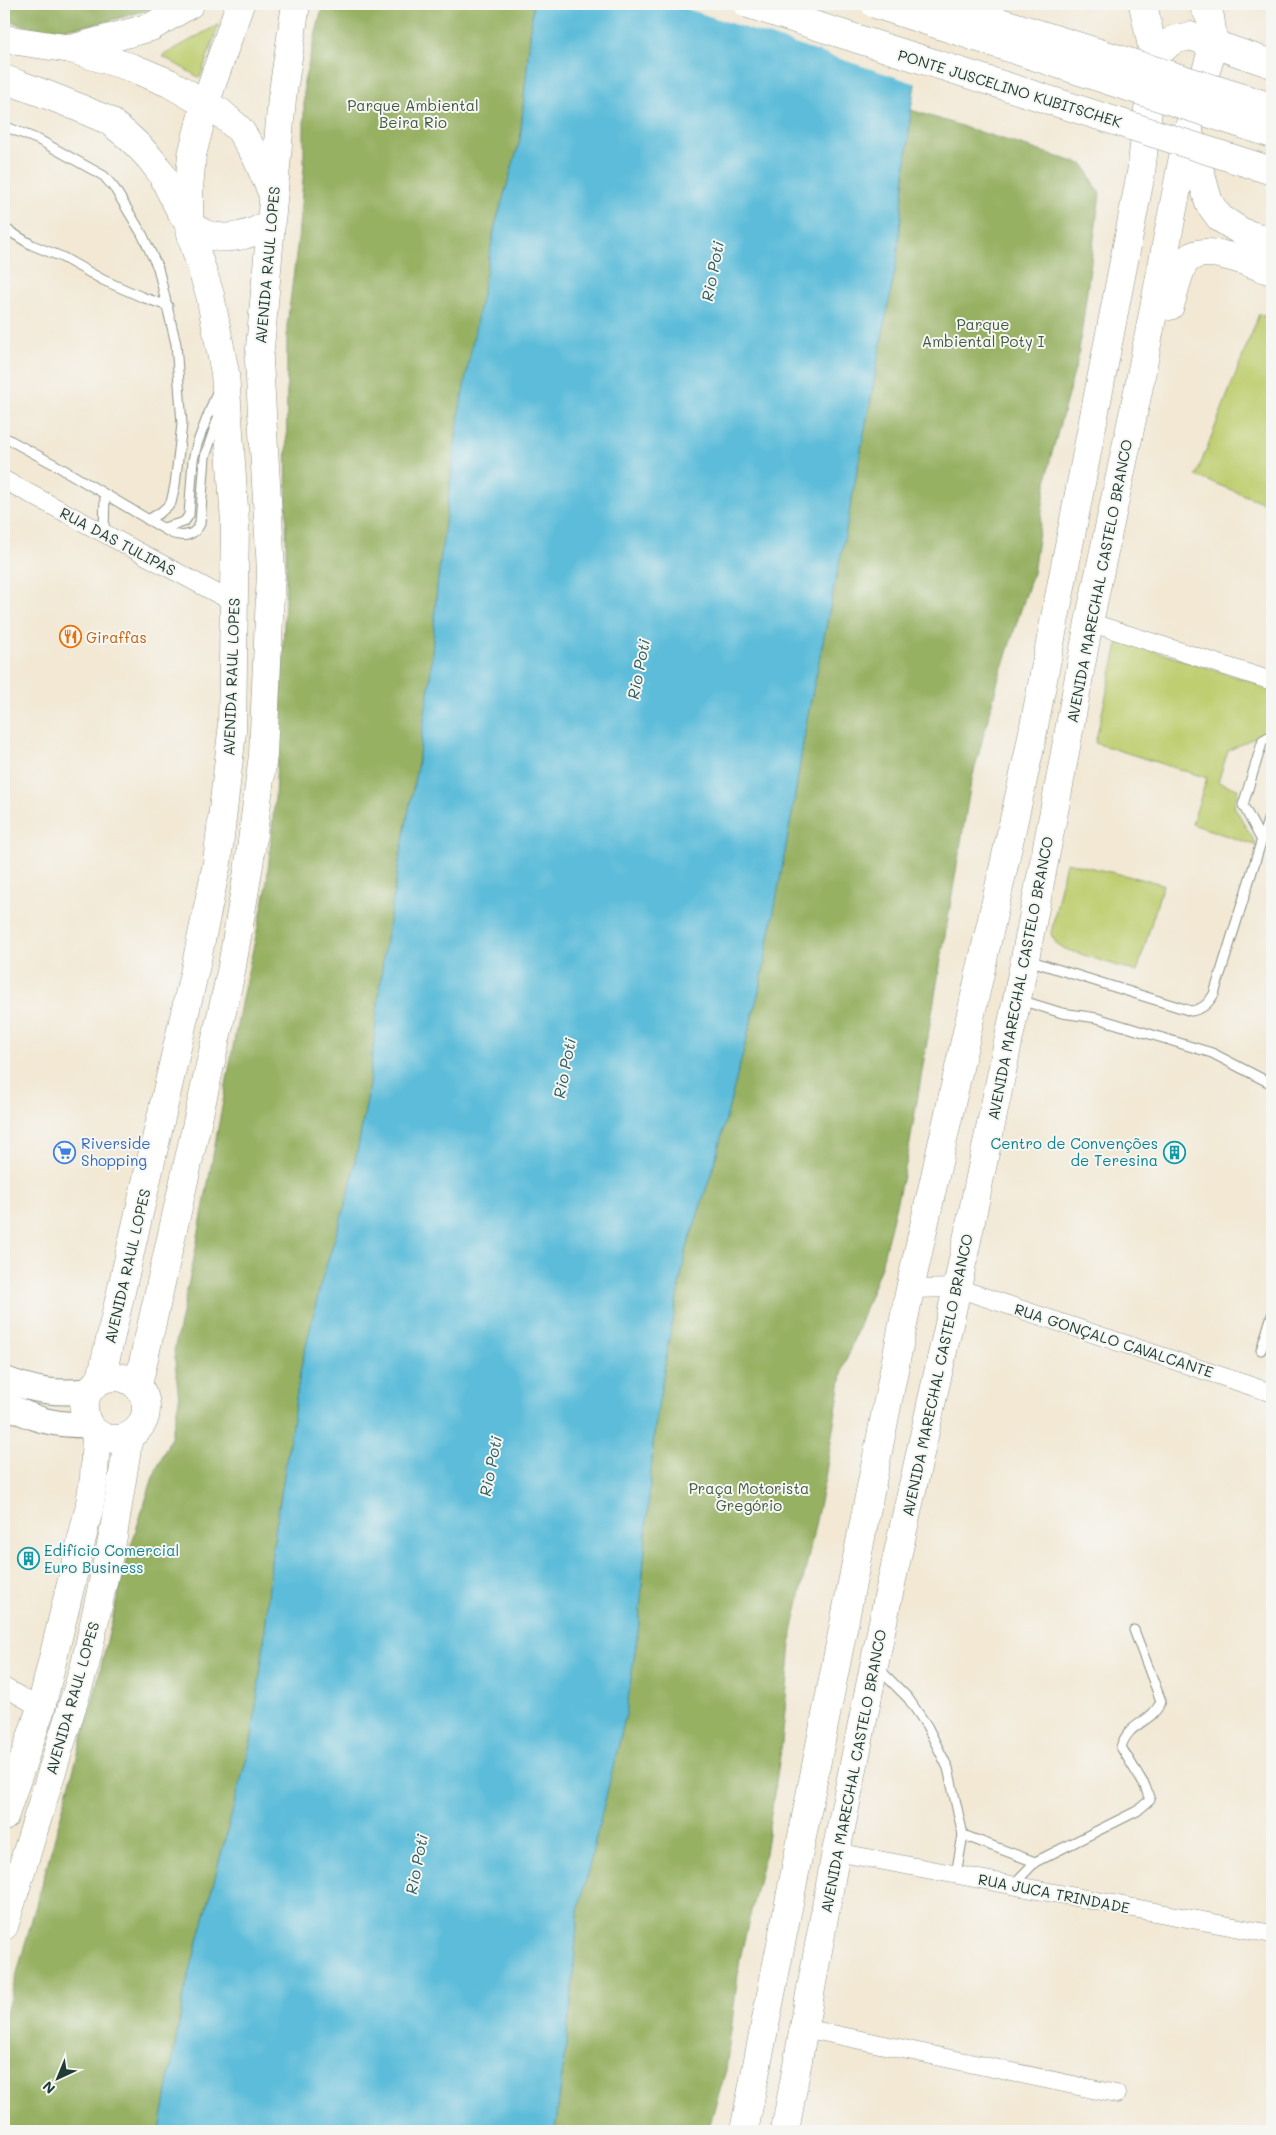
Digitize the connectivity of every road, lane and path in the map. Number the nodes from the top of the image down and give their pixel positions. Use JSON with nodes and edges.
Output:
{"nodes":[{"id":1,"x":190,"y":4,"type":"edge"},
{"id":2,"x":240,"y":4,"type":"edge"},
{"id":3,"x":296,"y":4,"type":"edge"},
{"id":4,"x":748,"y":4,"type":"edge"},
{"id":5,"x":875,"y":4,"type":"edge"},
{"id":6,"x":943,"y":4,"type":"edge"},
{"id":7,"x":1143,"y":4,"type":"edge"},
{"id":8,"x":1203,"y":4,"type":"edge"},
{"id":9,"x":4,"y":40,"type":"edge"},
{"id":10,"x":1214,"y":44,"type":"junction"},
{"id":11,"x":71,"y":49,"type":"junction"},
{"id":12,"x":1154,"y":56,"type":"junction"},
{"id":13,"x":1272,"y":64,"type":"edge"},
{"id":14,"x":4,"y":79,"type":"edge"},
{"id":15,"x":205,"y":104,"type":"junction"},
{"id":16,"x":1272,"y":107,"type":"edge"},
{"id":17,"x":4,"y":126,"type":"edge"},
{"id":18,"x":1188,"y":131,"type":"junction"},
{"id":19,"x":1272,"y":134,"type":"edge"},
{"id":20,"x":1272,"y":171,"type":"edge"},
{"id":21,"x":273,"y":194,"type":"junction"},
{"id":22,"x":270,"y":223,"type":"junction"},
{"id":23,"x":189,"y":224,"type":"junction"},
{"id":24,"x":4,"y":228,"type":"edge"},
{"id":25,"x":1272,"y":242,"type":"edge"},
{"id":26,"x":1272,"y":271,"type":"edge"},
{"id":27,"x":168,"y":306,"type":"junction"},
{"id":28,"x":225,"y":385,"type":"junction"},
{"id":29,"x":1138,"y":391,"type":"junction"},
{"id":30,"x":4,"y":437,"type":"edge"},
{"id":31,"x":4,"y":480,"type":"edge"},
{"id":32,"x":105,"y":495,"type":"junction"},
{"id":33,"x":148,"y":520,"type":"junction"},
{"id":34,"x":163,"y":528,"type":"junction"},
{"id":35,"x":104,"y":533,"type":"junction"},
{"id":36,"x":233,"y":602,"type":"junction"},
{"id":37,"x":1089,"y":622,"type":"junction"},
{"id":38,"x":1272,"y":681,"type":"edge"},
{"id":39,"x":1272,"y":734,"type":"edge"},
{"id":40,"x":1029,"y":752,"type":"junction"},
{"id":41,"x":1064,"y":757,"type":"junction"},
{"id":42,"x":1021,"y":789,"type":"junction"},
{"id":43,"x":1057,"y":796,"type":"junction"},
{"id":44,"x":1272,"y":806,"type":"edge"},
{"id":45,"x":1262,"y":841,"type":"junction"},
{"id":46,"x":1024,"y":959,"type":"junction"},
{"id":47,"x":1016,"y":999,"type":"junction"},
{"id":48,"x":1272,"y":1084,"type":"edge"},
{"id":49,"x":957,"y":1288,"type":"junction"},
{"id":50,"x":910,"y":1289,"type":"junction"},
{"id":51,"x":1272,"y":1315,"type":"edge"},
{"id":52,"x":1261,"y":1350,"type":"dead end"},
{"id":53,"x":4,"y":1379,"type":"edge"},
{"id":54,"x":95,"y":1385,"type":"junction"},
{"id":55,"x":138,"y":1385,"type":"junction"},
{"id":56,"x":1272,"y":1393,"type":"edge"},
{"id":57,"x":4,"y":1404,"type":"edge"},
{"id":58,"x":92,"y":1429,"type":"junction"},
{"id":59,"x":129,"y":1436,"type":"junction"},
{"id":60,"x":1134,"y":1630,"type":"dead end"},
{"id":61,"x":874,"y":1664,"type":"junction"},
{"id":62,"x":4,"y":1687,"type":"edge"},
{"id":63,"x":41,"y":1708,"type":"junction"},
{"id":64,"x":821,"y":1737,"type":"junction"},
{"id":65,"x":858,"y":1748,"type":"junction"},
{"id":66,"x":4,"y":1817,"type":"edge"},
{"id":67,"x":963,"y":1835,"type":"junction"},
{"id":68,"x":836,"y":1852,"type":"junction"},
{"id":69,"x":1035,"y":1862,"type":"junction"},
{"id":70,"x":956,"y":1874,"type":"junction"},
{"id":71,"x":1013,"y":1885,"type":"junction"},
{"id":72,"x":4,"y":1926,"type":"edge"},
{"id":73,"x":1272,"y":1934,"type":"edge"},
{"id":74,"x":804,"y":2028,"type":"junction"},
{"id":75,"x":1116,"y":2094,"type":"dead end"},
{"id":76,"x":744,"y":2131,"type":"edge"},
{"id":77,"x":786,"y":2131,"type":"edge"}],
"edges":[{"from":1,"to":11,"type":"main road"},
{"from":2,"to":15,"type":"main road","name":"AVENIDA RAUL LOPES"},
{"from":3,"to":21,"type":"main road","name":"AVENIDA RAUL LOPES"},
{"from":4,"to":20,"type":"main road","name":"PONTE JUSCELINO KUBITSCHEK","bridge":true},
{"from":5,"to":19,"type":"main road","bridge":true},
{"from":6,"to":16,"type":"main road","bridge":true},
{"from":7,"to":12,"type":"main road"},
{"from":8,"to":10,"type":"main road","name":"AVENIDA MARECHAL CASTELO BRANCO"},
{"from":9,"to":11,"type":"main road"},
{"from":10,"to":12,"type":"main road"},
{"from":10,"to":13,"type":"main road"},
{"from":10,"to":18,"type":"main road","name":"AVENIDA MARECHAL CASTELO BRANCO"},
{"from":11,"to":15,"type":"main road"},
{"from":12,"to":40,"type":"main road"},
{"from":14,"to":23,"type":"main road"},
{"from":15,"to":21,"type":"main road"},
{"from":15,"to":23,"type":"main road","name":"AVENIDA RAUL LOPES"},
{"from":17,"to":27,"type":"lane"},
{"from":18,"to":25,"type":"main road"},
{"from":18,"to":29,"type":"main road","name":"AVENIDA MARECHAL CASTELO BRANCO"},
{"from":21,"to":22,"type":"main road","name":"AVENIDA RAUL LOPES"},
{"from":22,"to":23,"type":"main road"},
{"from":22,"to":55,"type":"main road","name":"AVENIDA RAUL LOPES"},
{"from":23,"to":28,"type":"main road","name":"AVENIDA RAUL LOPES"},
{"from":24,"to":27,"type":"lane"},
{"from":26,"to":29,"type":"main road"},
{"from":27,"to":33,"type":"lane"},
{"from":28,"to":34,"type":"lane"},
{"from":28,"to":34,"type":"lane"},
{"from":28,"to":36,"type":"main road","name":"AVENIDA RAUL LOPES"},
{"from":29,"to":37,"type":"main road","name":"AVENIDA MARECHAL CASTELO BRANCO"},
{"from":30,"to":32,"type":"lane"},
{"from":31,"to":35,"type":"street","name":"RUA DAS TULIPAS"},
{"from":32,"to":33,"type":"lane"},
{"from":32,"to":35,"type":"lane"},
{"from":33,"to":34,"type":"lane"},
{"from":35,"to":36,"type":"street","name":"RUA DAS TULIPAS"},
{"from":36,"to":54,"type":"main road","name":"AVENIDA RAUL LOPES"},
{"from":37,"to":38,"type":"street"},
{"from":37,"to":41,"type":"main road","name":"AVENIDA MARECHAL CASTELO BRANCO"},
{"from":39,"to":45,"type":"lane"},
{"from":40,"to":41,"type":"main road"},
{"from":40,"to":42,"type":"main road"},
{"from":41,"to":43,"type":"main road","name":"AVENIDA MARECHAL CASTELO BRANCO"},
{"from":42,"to":43,"type":"main road"},
{"from":42,"to":50,"type":"main road"},
{"from":43,"to":46,"type":"main road","name":"AVENIDA MARECHAL CASTELO BRANCO"},
{"from":44,"to":45,"type":"lane"},
{"from":45,"to":46,"type":"lane"},
{"from":46,"to":47,"type":"main road","name":"AVENIDA MARECHAL CASTELO BRANCO"},
{"from":47,"to":48,"type":"lane"},
{"from":47,"to":49,"type":"main road","name":"AVENIDA MARECHAL CASTELO BRANCO"},
{"from":49,"to":50,"type":"street","name":"RUA GONÇALO CAVALCANTE"},
{"from":49,"to":56,"type":"street","name":"RUA GONÇALO CAVALCANTE"},
{"from":49,"to":61,"type":"main road","name":"AVENIDA MARECHAL CASTELO BRANCO"},
{"from":50,"to":64,"type":"main road"},
{"from":51,"to":52,"type":"lane"},
{"from":53,"to":54,"type":"main road"},
{"from":54,"to":55,"type":"main road"},
{"from":54,"to":58,"type":"main road"},
{"from":55,"to":59,"type":"main road"},
{"from":57,"to":58,"type":"main road"},
{"from":58,"to":59,"type":"main road"},
{"from":58,"to":63,"type":"main road","name":"AVENIDA RAUL LOPES"},
{"from":59,"to":72,"type":"main road","name":"AVENIDA RAUL LOPES"},
{"from":60,"to":69,"type":"lane"},
{"from":61,"to":65,"type":"main road","name":"AVENIDA MARECHAL CASTELO BRANCO"},
{"from":61,"to":67,"type":"lane"},
{"from":62,"to":63,"type":"street"},
{"from":63,"to":66,"type":"main road","name":"AVENIDA RAUL LOPES"},
{"from":64,"to":65,"type":"main road"},
{"from":64,"to":76,"type":"main road"},
{"from":65,"to":68,"type":"main road","name":"AVENIDA MARECHAL CASTELO BRANCO"},
{"from":67,"to":69,"type":"lane"},
{"from":67,"to":70,"type":"lane"},
{"from":68,"to":70,"type":"street","name":"RUA JUCA TRINDADE"},
{"from":68,"to":74,"type":"main road","name":"AVENIDA MARECHAL CASTELO BRANCO"},
{"from":69,"to":71,"type":"lane"},
{"from":70,"to":71,"type":"street","name":"RUA JUCA TRINDADE"},
{"from":71,"to":73,"type":"street","name":"RUA JUCA TRINDADE"},
{"from":74,"to":75,"type":"street"},
{"from":74,"to":77,"type":"main road","name":"AVENIDA MARECHAL CASTELO BRANCO"}]}
